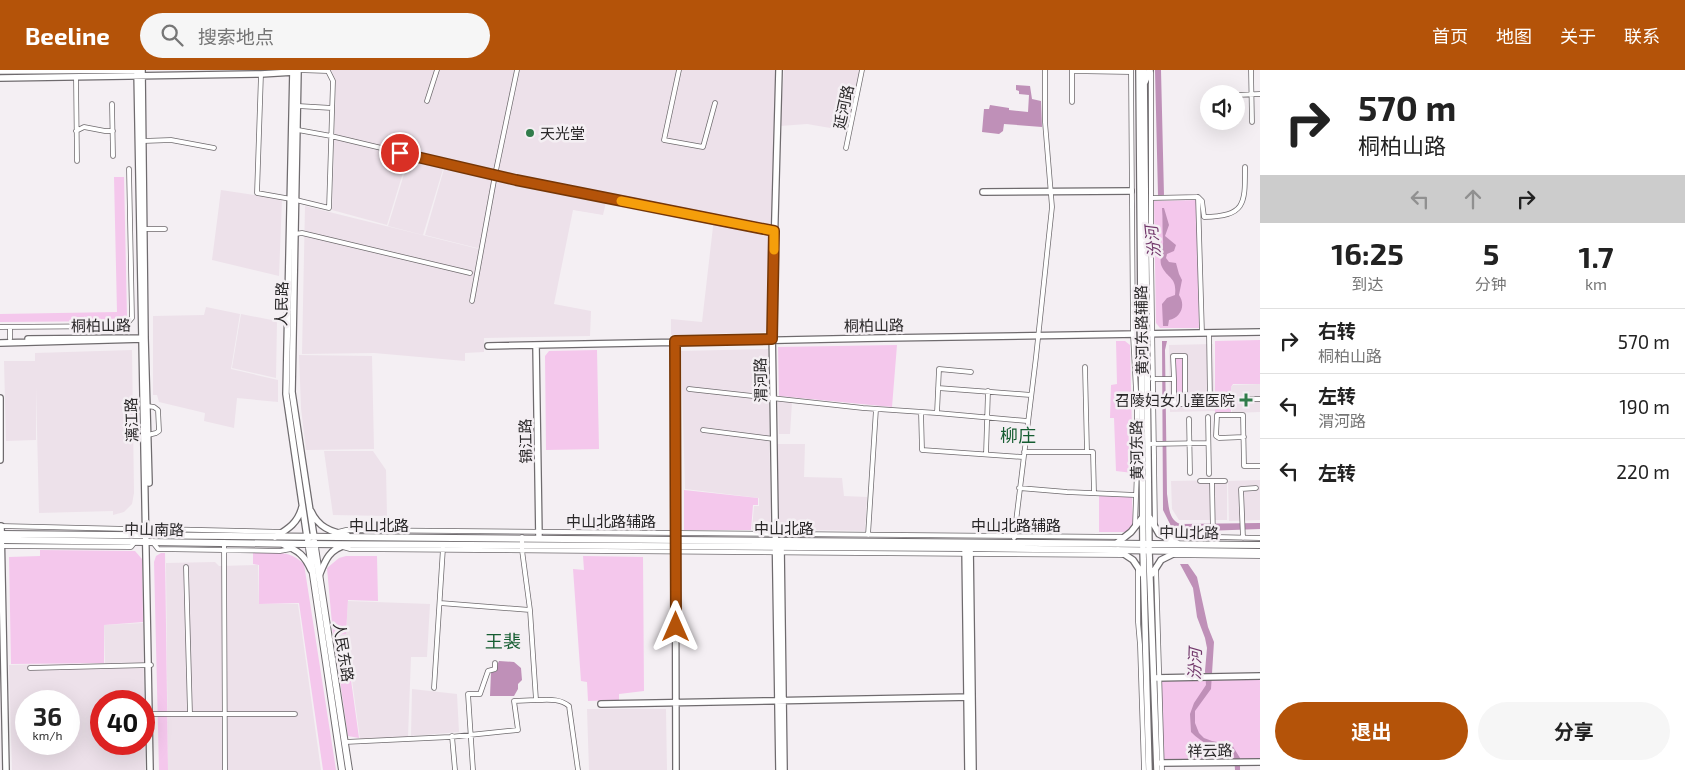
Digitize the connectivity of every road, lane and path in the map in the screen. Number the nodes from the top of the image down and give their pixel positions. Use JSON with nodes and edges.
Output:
{"nodes":[{"id":1,"x":438,"y":70,"type":"edge"},
{"id":2,"x":516,"y":70,"type":"edge"},
{"id":3,"x":679,"y":70,"type":"edge"},
{"id":4,"x":779,"y":70,"type":"edge"},
{"id":5,"x":862,"y":70,"type":"edge"},
{"id":6,"x":1045,"y":70,"type":"edge"},
{"id":7,"x":1072,"y":70,"type":"edge"},
{"id":8,"x":1139,"y":70,"type":"edge"},
{"id":9,"x":1144,"y":70,"type":"edge"},
{"id":10,"x":1151,"y":70,"type":"edge"},
{"id":11,"x":1251,"y":70,"type":"edge"},
{"id":12,"x":0,"y":71,"type":"edge"},
{"id":13,"x":296,"y":71,"type":"edge"},
{"id":14,"x":1131,"y":71,"type":"edge"},
{"id":15,"x":139,"y":73,"type":"edge"},
{"id":16,"x":204,"y":73,"type":"edge"},
{"id":17,"x":35,"y":74,"type":"edge"},
{"id":18,"x":76,"y":74,"type":"edge"},
{"id":19,"x":261,"y":74,"type":"junction"},
{"id":20,"x":0,"y":78,"type":"edge"},
{"id":21,"x":1144,"y":84,"type":"junction"},
{"id":22,"x":1245,"y":94,"type":"edge"},
{"id":23,"x":1252,"y":94,"type":"junction"},
{"id":24,"x":1260,"y":94,"type":"edge"},
{"id":25,"x":428,"y":101,"type":"dead end"},
{"id":26,"x":1072,"y":102,"type":"dead end"},
{"id":27,"x":715,"y":103,"type":"dead end"},
{"id":28,"x":112,"y":104,"type":"dead end"},
{"id":29,"x":298,"y":106,"type":"junction"},
{"id":30,"x":332,"y":108,"type":"junction"},
{"id":31,"x":1252,"y":122,"type":"dead end"},
{"id":32,"x":298,"y":130,"type":"junction"},
{"id":33,"x":76,"y":131,"type":"junction"},
{"id":34,"x":113,"y":131,"type":"junction"},
{"id":35,"x":331,"y":136,"type":"junction"},
{"id":36,"x":143,"y":141,"type":"junction"},
{"id":37,"x":214,"y":148,"type":"dead end"},
{"id":38,"x":846,"y":148,"type":"dead end"},
{"id":39,"x":113,"y":156,"type":"dead end"},
{"id":40,"x":77,"y":161,"type":"dead end"},
{"id":41,"x":1245,"y":167,"type":"dead end"},
{"id":42,"x":129,"y":169,"type":"dead end"},
{"id":43,"x":495,"y":175,"type":"junction"},
{"id":44,"x":1050,"y":191,"type":"junction"},
{"id":45,"x":1131,"y":191,"type":"junction"},
{"id":46,"x":983,"y":192,"type":"dead end"},
{"id":47,"x":1151,"y":198,"type":"junction"},
{"id":48,"x":1198,"y":198,"type":"junction"},
{"id":49,"x":293,"y":200,"type":"junction"},
{"id":50,"x":130,"y":205,"type":"junction"},
{"id":51,"x":139,"y":205,"type":"junction"},
{"id":52,"x":144,"y":229,"type":"junction"},
{"id":53,"x":165,"y":229,"type":"dead end"},
{"id":54,"x":774,"y":231,"type":"junction"},
{"id":55,"x":295,"y":234,"type":"junction"},
{"id":56,"x":470,"y":273,"type":"dead end"},
{"id":57,"x":140,"y":286,"type":"junction"},
{"id":58,"x":131,"y":287,"type":"junction"},
{"id":59,"x":472,"y":301,"type":"dead end"},
{"id":60,"x":94,"y":326,"type":"junction"},
{"id":61,"x":10,"y":327,"type":"junction"},
{"id":62,"x":0,"y":328,"type":"edge"},
{"id":63,"x":1260,"y":332,"type":"edge"},
{"id":64,"x":1202,"y":333,"type":"junction"},
{"id":65,"x":1209,"y":333,"type":"junction"},
{"id":66,"x":1038,"y":335,"type":"junction"},
{"id":67,"x":1133,"y":335,"type":"junction"},
{"id":68,"x":1147,"y":335,"type":"junction"},
{"id":69,"x":95,"y":337,"type":"junction"},
{"id":70,"x":142,"y":338,"type":"junction"},
{"id":71,"x":10,"y":339,"type":"junction"},
{"id":72,"x":772,"y":339,"type":"junction"},
{"id":73,"x":0,"y":341,"type":"edge"},
{"id":74,"x":675,"y":341,"type":"junction"},
{"id":75,"x":536,"y":345,"type":"junction"},
{"id":76,"x":488,"y":346,"type":"dead end"},
{"id":77,"x":1085,"y":368,"type":"dead end"},
{"id":78,"x":971,"y":372,"type":"dead end"},
{"id":79,"x":1151,"y":379,"type":"junction"},
{"id":80,"x":1174,"y":379,"type":"junction"},
{"id":81,"x":938,"y":388,"type":"junction"},
{"id":82,"x":688,"y":389,"type":"dead end"},
{"id":83,"x":988,"y":391,"type":"junction"},
{"id":84,"x":1031,"y":395,"type":"junction"},
{"id":85,"x":773,"y":397,"type":"junction"},
{"id":86,"x":0,"y":398,"type":"edge"},
{"id":87,"x":1260,"y":398,"type":"edge"},
{"id":88,"x":1250,"y":399,"type":"dead end"},
{"id":89,"x":1185,"y":404,"type":"junction"},
{"id":90,"x":147,"y":406,"type":"junction"},
{"id":91,"x":876,"y":409,"type":"junction"},
{"id":92,"x":921,"y":412,"type":"junction"},
{"id":93,"x":937,"y":413,"type":"junction"},
{"id":94,"x":1208,"y":417,"type":"dead end"},
{"id":95,"x":987,"y":418,"type":"junction"},
{"id":96,"x":1189,"y":418,"type":"dead end"},
{"id":97,"x":1027,"y":421,"type":"junction"},
{"id":98,"x":703,"y":430,"type":"dead end"},
{"id":99,"x":148,"y":435,"type":"junction"},
{"id":100,"x":1244,"y":438,"type":"junction"},
{"id":101,"x":774,"y":439,"type":"junction"},
{"id":102,"x":1190,"y":443,"type":"junction"},
{"id":103,"x":1208,"y":443,"type":"junction"},
{"id":104,"x":1151,"y":444,"type":"junction"},
{"id":105,"x":1024,"y":452,"type":"junction"},
{"id":106,"x":1087,"y":452,"type":"junction"},
{"id":107,"x":986,"y":454,"type":"junction"},
{"id":108,"x":1023,"y":457,"type":"junction"},
{"id":109,"x":0,"y":460,"type":"edge"},
{"id":110,"x":1260,"y":466,"type":"edge"},
{"id":111,"x":1190,"y":473,"type":"dead end"},
{"id":112,"x":1209,"y":474,"type":"dead end"},
{"id":113,"x":1200,"y":481,"type":"dead end"},
{"id":114,"x":1212,"y":481,"type":"junction"},
{"id":115,"x":1225,"y":481,"type":"dead end"},
{"id":116,"x":1019,"y":488,"type":"junction"},
{"id":117,"x":1256,"y":488,"type":"dead end"},
{"id":118,"x":1094,"y":493,"type":"junction"},
{"id":119,"x":1135,"y":495,"type":"junction"},
{"id":120,"x":306,"y":505,"type":"junction"},
{"id":121,"x":1146,"y":517,"type":"junction"},
{"id":122,"x":1,"y":526,"type":"edge"},
{"id":123,"x":1135,"y":528,"type":"junction"},
{"id":124,"x":1156,"y":530,"type":"junction"},
{"id":125,"x":283,"y":532,"type":"junction"},
{"id":126,"x":676,"y":532,"type":"junction"},
{"id":127,"x":337,"y":533,"type":"junction"},
{"id":128,"x":539,"y":535,"type":"junction"},
{"id":129,"x":868,"y":535,"type":"junction"},
{"id":130,"x":224,"y":536,"type":"junction"},
{"id":131,"x":1125,"y":537,"type":"junction"},
{"id":132,"x":1212,"y":537,"type":"junction"},
{"id":133,"x":136,"y":538,"type":"junction"},
{"id":134,"x":150,"y":538,"type":"junction"},
{"id":135,"x":1243,"y":538,"type":"junction"},
{"id":136,"x":1260,"y":538,"type":"edge"},
{"id":137,"x":1168,"y":539,"type":"junction"},
{"id":138,"x":1,"y":540,"type":"edge"},
{"id":139,"x":274,"y":540,"type":"junction"},
{"id":140,"x":311,"y":540,"type":"junction"},
{"id":141,"x":356,"y":540,"type":"junction"},
{"id":142,"x":522,"y":541,"type":"junction"},
{"id":143,"x":777,"y":545,"type":"junction"},
{"id":144,"x":1013,"y":545,"type":"junction"},
{"id":145,"x":1260,"y":545,"type":"edge"},
{"id":146,"x":341,"y":546,"type":"junction"},
{"id":147,"x":443,"y":546,"type":"junction"},
{"id":148,"x":676,"y":546,"type":"junction"},
{"id":149,"x":1116,"y":547,"type":"junction"},
{"id":150,"x":1146,"y":547,"type":"junction"},
{"id":151,"x":293,"y":548,"type":"junction"},
{"id":152,"x":967,"y":548,"type":"junction"},
{"id":153,"x":1181,"y":548,"type":"junction"},
{"id":154,"x":224,"y":550,"type":"junction"},
{"id":155,"x":1260,"y":552,"type":"edge"},
{"id":156,"x":1126,"y":554,"type":"junction"},
{"id":157,"x":1169,"y":555,"type":"junction"},
{"id":158,"x":1260,"y":556,"type":"edge"},
{"id":159,"x":1138,"y":566,"type":"junction"},
{"id":160,"x":1156,"y":566,"type":"junction"},
{"id":161,"x":186,"y":567,"type":"dead end"},
{"id":162,"x":316,"y":575,"type":"junction"},
{"id":163,"x":1147,"y":577,"type":"junction"},
{"id":164,"x":440,"y":603,"type":"junction"},
{"id":165,"x":1,"y":609,"type":"edge"},
{"id":166,"x":530,"y":610,"type":"junction"},
{"id":167,"x":2,"y":636,"type":"edge"},
{"id":168,"x":495,"y":663,"type":"dead end"},
{"id":169,"x":150,"y":665,"type":"junction"},
{"id":170,"x":2,"y":667,"type":"edge"},
{"id":171,"x":30,"y":668,"type":"dead end"},
{"id":172,"x":1260,"y":676,"type":"edge"},
{"id":173,"x":1156,"y":678,"type":"junction"},
{"id":174,"x":434,"y":688,"type":"dead end"},
{"id":175,"x":151,"y":690,"type":"edge"},
{"id":176,"x":970,"y":697,"type":"junction"},
{"id":177,"x":536,"y":700,"type":"junction"},
{"id":178,"x":780,"y":701,"type":"junction"},
{"id":179,"x":677,"y":703,"type":"junction"},
{"id":180,"x":601,"y":704,"type":"dead end"},
{"id":181,"x":155,"y":714,"type":"edge"},
{"id":182,"x":190,"y":714,"type":"junction"},
{"id":183,"x":225,"y":714,"type":"junction"},
{"id":184,"x":295,"y":714,"type":"dead end"},
{"id":185,"x":470,"y":734,"type":"junction"},
{"id":186,"x":452,"y":736,"type":"junction"},
{"id":187,"x":342,"y":742,"type":"junction"},
{"id":188,"x":151,"y":755,"type":"edge"},
{"id":189,"x":1161,"y":762,"type":"junction"},
{"id":190,"x":1260,"y":762,"type":"edge"},
{"id":191,"x":6,"y":770,"type":"edge"},
{"id":192,"x":151,"y":770,"type":"edge"},
{"id":193,"x":225,"y":770,"type":"edge"},
{"id":194,"x":342,"y":770,"type":"edge"},
{"id":195,"x":349,"y":770,"type":"edge"},
{"id":196,"x":456,"y":770,"type":"edge"},
{"id":197,"x":473,"y":770,"type":"edge"},
{"id":198,"x":578,"y":770,"type":"edge"},
{"id":199,"x":676,"y":770,"type":"edge"},
{"id":200,"x":779,"y":770,"type":"edge"},
{"id":201,"x":784,"y":770,"type":"edge"},
{"id":202,"x":968,"y":770,"type":"edge"},
{"id":203,"x":973,"y":770,"type":"edge"},
{"id":204,"x":1144,"y":770,"type":"edge"},
{"id":205,"x":1149,"y":770,"type":"edge"},
{"id":206,"x":1157,"y":770,"type":"edge"},
{"id":207,"x":1162,"y":770,"type":"edge"}],
"edges":[{"from":1,"to":25,"type":"street"},
{"from":2,"to":43,"type":"street"},
{"from":3,"to":27,"type":"street"},
{"from":4,"to":54,"type":"street","name":"渭河路"},
{"from":5,"to":38,"type":"street","name":"延河路"},
{"from":6,"to":44,"type":"street"},
{"from":7,"to":14,"type":"street"},
{"from":7,"to":26,"type":"street"},
{"from":8,"to":68,"type":"street","name":"黄河东路"},
{"from":9,"to":21,"type":"street","name":"黄河东路"},
{"from":10,"to":21,"type":"street"},
{"from":10,"to":47,"type":"street","name":"黄河东路辅路"},
{"from":11,"to":23,"type":"street"},
{"from":12,"to":17,"type":"street"},
{"from":13,"to":19,"type":"street"},
{"from":13,"to":29,"type":"street","name":"人民路"},
{"from":13,"to":30,"type":"street"},
{"from":13,"to":49,"type":"street","name":"人民路"},
{"from":14,"to":45,"type":"street","name":"黄河东路辅路"},
{"from":15,"to":16,"type":"street"},
{"from":15,"to":18,"type":"street"},
{"from":15,"to":36,"type":"street","name":"漓江路"},
{"from":15,"to":51,"type":"street","name":"漓江路"},
{"from":16,"to":19,"type":"street"},
{"from":17,"to":18,"type":"street"},
{"from":17,"to":20,"type":"street"},
{"from":18,"to":33,"type":"street"},
{"from":19,"to":49,"type":"street"},
{"from":21,"to":68,"type":"street","name":"黄河东路"},
{"from":22,"to":23,"type":"street"},
{"from":23,"to":24,"type":"street"},
{"from":23,"to":31,"type":"street"},
{"from":28,"to":34,"type":"street"},
{"from":29,"to":30,"type":"street"},
{"from":29,"to":32,"type":"street","name":"人民路"},
{"from":30,"to":35,"type":"street"},
{"from":32,"to":35,"type":"street"},
{"from":32,"to":49,"type":"street","name":"人民路"},
{"from":33,"to":34,"type":"street"},
{"from":33,"to":40,"type":"street"},
{"from":34,"to":39,"type":"street"},
{"from":35,"to":43,"type":"street"},
{"from":35,"to":49,"type":"street"},
{"from":36,"to":37,"type":"street"},
{"from":36,"to":52,"type":"street","name":"漓江路"},
{"from":41,"to":48,"type":"street"},
{"from":42,"to":50,"type":"street"},
{"from":43,"to":54,"type":"street"},
{"from":43,"to":59,"type":"street"},
{"from":44,"to":45,"type":"street"},
{"from":44,"to":46,"type":"street"},
{"from":44,"to":66,"type":"street"},
{"from":45,"to":67,"type":"street","name":"黄河东路辅路"},
{"from":47,"to":48,"type":"street"},
{"from":47,"to":68,"type":"street","name":"黄河东路辅路"},
{"from":48,"to":64,"type":"street"},
{"from":49,"to":55,"type":"street","name":"人民路"},
{"from":49,"to":120,"type":"street","name":"人民路"},
{"from":50,"to":51,"type":"street"},
{"from":50,"to":58,"type":"street"},
{"from":51,"to":57,"type":"street","name":"漓江路"},
{"from":52,"to":53,"type":"street"},
{"from":52,"to":70,"type":"street","name":"漓江路"},
{"from":54,"to":72,"type":"street","name":"渭河路"},
{"from":55,"to":56,"type":"street"},
{"from":55,"to":120,"type":"street","name":"人民路"},
{"from":57,"to":58,"type":"street"},
{"from":57,"to":70,"type":"street","name":"漓江路"},
{"from":58,"to":60,"type":"street"},
{"from":60,"to":61,"type":"street"},
{"from":60,"to":69,"type":"street"},
{"from":61,"to":62,"type":"street"},
{"from":61,"to":71,"type":"street"},
{"from":63,"to":65,"type":"street","name":"桐柏山路"},
{"from":64,"to":65,"type":"street","name":"桐柏山路"},
{"from":64,"to":68,"type":"street","name":"桐柏山路"},
{"from":65,"to":89,"type":"street"},
{"from":66,"to":67,"type":"street","name":"桐柏山路"},
{"from":66,"to":72,"type":"street","name":"桐柏山路"},
{"from":66,"to":84,"type":"street"},
{"from":67,"to":68,"type":"street","name":"桐柏山路"},
{"from":67,"to":119,"type":"street","name":"黄河东路辅路"},
{"from":68,"to":79,"type":"street","name":"黄河东路"},
{"from":68,"to":121,"type":"street","name":"黄河东路"},
{"from":69,"to":70,"type":"street","name":"桐柏山路"},
{"from":69,"to":71,"type":"street","name":"桐柏山路"},
{"from":70,"to":73,"type":"street","name":"桐柏山路"},
{"from":70,"to":90,"type":"street","name":"漓江路"},
{"from":70,"to":134,"type":"street","name":"漓江路"},
{"from":71,"to":73,"type":"street","name":"桐柏山路"},
{"from":72,"to":74,"type":"street","name":"桐柏山路"},
{"from":72,"to":85,"type":"street","name":"渭河路"},
{"from":74,"to":75,"type":"street","name":"桐柏山路"},
{"from":74,"to":126,"type":"street"},
{"from":75,"to":76,"type":"street","name":"桐柏山路"},
{"from":75,"to":128,"type":"street","name":"锦江路"},
{"from":77,"to":106,"type":"street"},
{"from":78,"to":81,"type":"street"},
{"from":79,"to":80,"type":"street"},
{"from":79,"to":104,"type":"street","name":"黄河东路"},
{"from":80,"to":89,"type":"street"},
{"from":80,"to":89,"type":"street"},
{"from":81,"to":83,"type":"street"},
{"from":81,"to":93,"type":"street"},
{"from":82,"to":85,"type":"street"},
{"from":83,"to":84,"type":"street"},
{"from":83,"to":95,"type":"street"},
{"from":84,"to":97,"type":"street"},
{"from":85,"to":91,"type":"street"},
{"from":85,"to":101,"type":"street","name":"渭河路"},
{"from":86,"to":109,"type":"street"},
{"from":87,"to":88,"type":"street"},
{"from":90,"to":99,"type":"street","name":"漓江路"},
{"from":90,"to":99,"type":"street"},
{"from":91,"to":92,"type":"street"},
{"from":91,"to":129,"type":"street"},
{"from":92,"to":93,"type":"street"},
{"from":92,"to":107,"type":"street"},
{"from":93,"to":95,"type":"street"},
{"from":94,"to":103,"type":"street"},
{"from":95,"to":97,"type":"street"},
{"from":95,"to":107,"type":"street"},
{"from":96,"to":102,"type":"street"},
{"from":97,"to":105,"type":"street"},
{"from":98,"to":101,"type":"street"},
{"from":99,"to":134,"type":"street","name":"漓江路"},
{"from":100,"to":100,"type":"street"},
{"from":100,"to":110,"type":"street"},
{"from":101,"to":143,"type":"street","name":"渭河路"},
{"from":102,"to":103,"type":"street"},
{"from":102,"to":104,"type":"street"},
{"from":102,"to":111,"type":"street"},
{"from":103,"to":112,"type":"street"},
{"from":104,"to":121,"type":"street","name":"黄河东路"},
{"from":104,"to":124,"type":"street"},
{"from":105,"to":106,"type":"street"},
{"from":105,"to":108,"type":"street"},
{"from":106,"to":118,"type":"street"},
{"from":107,"to":108,"type":"street"},
{"from":108,"to":116,"type":"street"},
{"from":113,"to":114,"type":"street"},
{"from":114,"to":115,"type":"street"},
{"from":114,"to":132,"type":"street"},
{"from":116,"to":118,"type":"street"},
{"from":116,"to":144,"type":"street"},
{"from":117,"to":135,"type":"street"},
{"from":118,"to":119,"type":"street"},
{"from":119,"to":123,"type":"street","name":"黄河东路辅路"},
{"from":120,"to":125,"type":"street"},
{"from":120,"to":127,"type":"street"},
{"from":120,"to":140,"type":"street","name":"人民路"},
{"from":121,"to":123,"type":"street"},
{"from":121,"to":124,"type":"street"},
{"from":121,"to":150,"type":"street","name":"黄河东路"},
{"from":122,"to":133,"type":"street"},
{"from":122,"to":138,"type":"street"},
{"from":123,"to":131,"type":"street"},
{"from":124,"to":137,"type":"street"},
{"from":125,"to":130,"type":"street"},
{"from":125,"to":139,"type":"street"},
{"from":126,"to":128,"type":"street","name":"中山北路辅路"},
{"from":126,"to":143,"type":"street","name":"中山北路辅路"},
{"from":126,"to":148,"type":"street"},
{"from":127,"to":141,"type":"street"},
{"from":127,"to":142,"type":"street"},
{"from":128,"to":142,"type":"main road","name":"中山北路"},
{"from":128,"to":148,"type":"main road","name":"中山北路"},
{"from":129,"to":143,"type":"street","name":"中山北路辅路"},
{"from":129,"to":144,"type":"street","name":"中山北路辅路"},
{"from":130,"to":134,"type":"main road","name":"中山南路"},
{"from":130,"to":139,"type":"main road","name":"中山南路"},
{"from":130,"to":154,"type":"street"},
{"from":131,"to":144,"type":"street","name":"中山北路辅路"},
{"from":131,"to":149,"type":"street"},
{"from":132,"to":135,"type":"street"},
{"from":132,"to":137,"type":"street"},
{"from":133,"to":134,"type":"main road","name":"中山南路"},
{"from":133,"to":138,"type":"main road","name":"中山南路"},
{"from":133,"to":138,"type":"street"},
{"from":134,"to":154,"type":"street"},
{"from":134,"to":169,"type":"street","name":"漓江路"},
{"from":135,"to":136,"type":"street"},
{"from":137,"to":153,"type":"street"},
{"from":138,"to":165,"type":"street"},
{"from":139,"to":140,"type":"main road","name":"中山南路"},
{"from":139,"to":151,"type":"street"},
{"from":140,"to":141,"type":"main road","name":"中山北路"},
{"from":140,"to":162,"type":"main road","name":"人民东路"},
{"from":141,"to":142,"type":"main road","name":"中山北路"},
{"from":141,"to":146,"type":"street"},
{"from":141,"to":147,"type":"main road","name":"中山北路"},
{"from":142,"to":147,"type":"main road","name":"中山北路"},
{"from":142,"to":148,"type":"main road","name":"中山北路"},
{"from":142,"to":166,"type":"street"},
{"from":143,"to":148,"type":"main road","name":"中山北路"},
{"from":143,"to":152,"type":"main road","name":"中山北路"},
{"from":143,"to":178,"type":"street","name":"渭河路"},
{"from":144,"to":149,"type":"main road","name":"中山北路"},
{"from":144,"to":152,"type":"main road","name":"中山北路"},
{"from":144,"to":156,"type":"street","name":"中山北路辅路"},
{"from":145,"to":153,"type":"main road","name":"中山北路"},
{"from":146,"to":147,"type":"street"},
{"from":146,"to":162,"type":"street"},
{"from":147,"to":164,"type":"street"},
{"from":148,"to":179,"type":"street"},
{"from":149,"to":150,"type":"main road","name":"中山北路"},
{"from":149,"to":156,"type":"street"},
{"from":150,"to":153,"type":"main road","name":"中山北路"},
{"from":150,"to":163,"type":"street","name":"黄河东路"},
{"from":151,"to":154,"type":"street"},
{"from":151,"to":162,"type":"street"},
{"from":152,"to":176,"type":"street"},
{"from":153,"to":155,"type":"main road","name":"中山北路"},
{"from":153,"to":157,"type":"street"},
{"from":154,"to":183,"type":"street"},
{"from":156,"to":159,"type":"street"},
{"from":157,"to":158,"type":"street"},
{"from":157,"to":160,"type":"street"},
{"from":159,"to":163,"type":"street"},
{"from":159,"to":204,"type":"street"},
{"from":160,"to":163,"type":"street"},
{"from":160,"to":173,"type":"street"},
{"from":161,"to":182,"type":"street"},
{"from":162,"to":187,"type":"main road","name":"人民东路"},
{"from":163,"to":173,"type":"street","name":"黄河东路"},
{"from":163,"to":205,"type":"street","name":"黄河东路"},
{"from":164,"to":166,"type":"street"},
{"from":164,"to":174,"type":"street"},
{"from":165,"to":167,"type":"street"},
{"from":166,"to":177,"type":"street"},
{"from":167,"to":170,"type":"street"},
{"from":168,"to":185,"type":"street"},
{"from":169,"to":171,"type":"street"},
{"from":169,"to":175,"type":"street","name":"漓江路"},
{"from":169,"to":192,"type":"street","name":"漓江路"},
{"from":170,"to":191,"type":"street"},
{"from":172,"to":173,"type":"street"},
{"from":173,"to":189,"type":"street"},
{"from":173,"to":206,"type":"street","name":"黄河东路"},
{"from":176,"to":178,"type":"street"},
{"from":176,"to":202,"type":"street"},
{"from":176,"to":203,"type":"street"},
{"from":177,"to":185,"type":"street"},
{"from":177,"to":198,"type":"street"},
{"from":178,"to":179,"type":"street"},
{"from":178,"to":200,"type":"street","name":"渭河路"},
{"from":178,"to":201,"type":"street","name":"渭河路"},
{"from":179,"to":180,"type":"street"},
{"from":179,"to":199,"type":"street"},
{"from":181,"to":182,"type":"street"},
{"from":182,"to":183,"type":"street"},
{"from":183,"to":184,"type":"street"},
{"from":183,"to":193,"type":"street"},
{"from":185,"to":186,"type":"street"},
{"from":185,"to":197,"type":"street"},
{"from":186,"to":187,"type":"street"},
{"from":186,"to":196,"type":"street"},
{"from":187,"to":194,"type":"main road","name":"人民东路"},
{"from":187,"to":195,"type":"main road","name":"人民东路"},
{"from":188,"to":192,"type":"street","name":"漓江路"},
{"from":189,"to":190,"type":"street","name":"祥云路"},
{"from":189,"to":207,"type":"street"}]}
